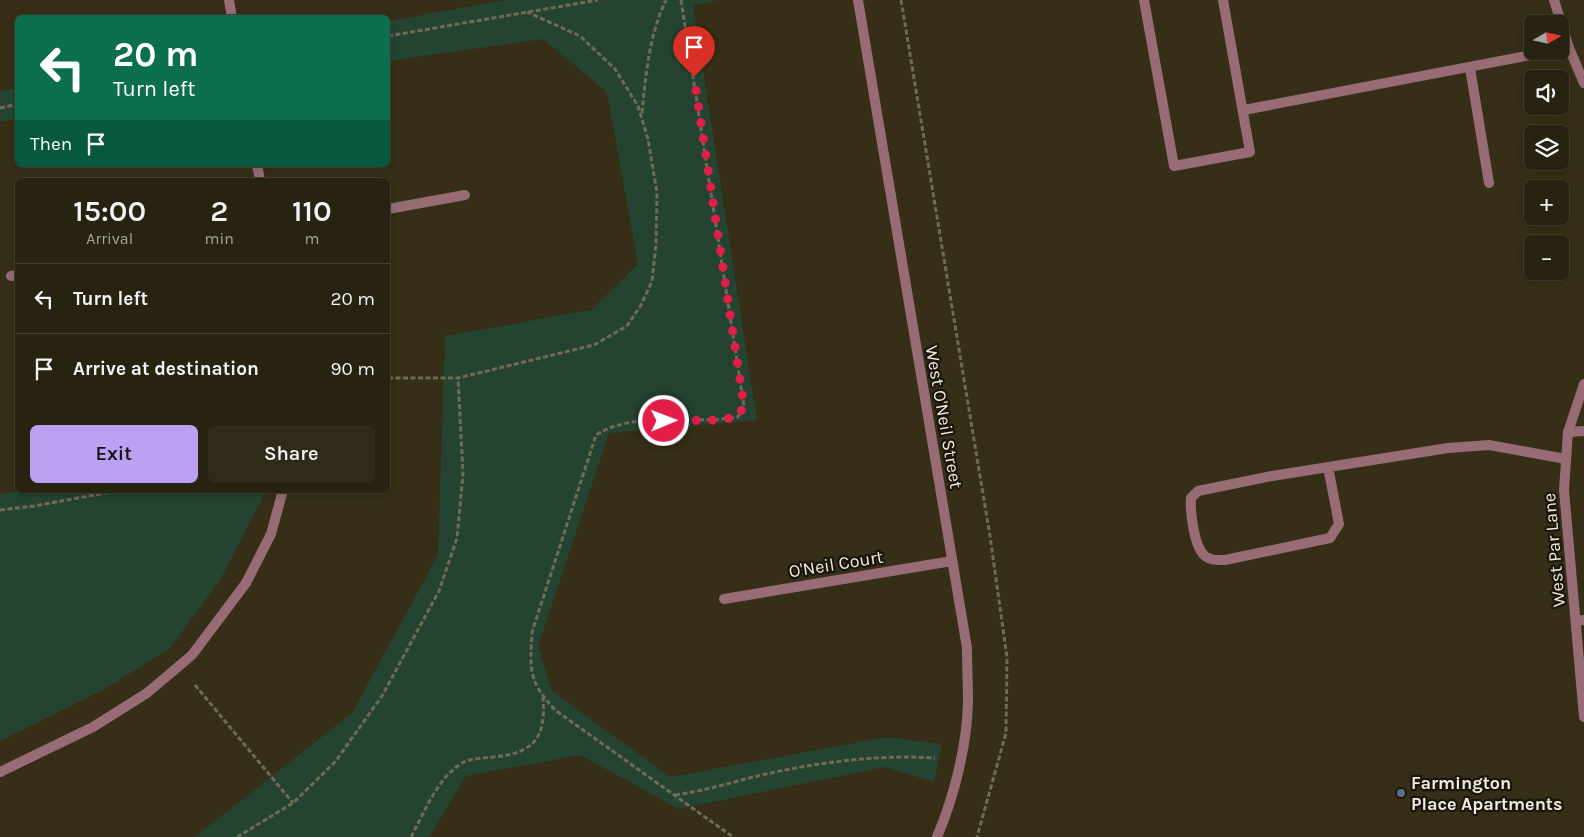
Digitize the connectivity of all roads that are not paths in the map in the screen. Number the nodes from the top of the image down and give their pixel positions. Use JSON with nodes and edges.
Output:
{"nodes":[{"id":1,"x":229,"y":0,"type":"edge"},
{"id":2,"x":858,"y":0,"type":"edge"},
{"id":3,"x":1144,"y":0,"type":"edge"},
{"id":4,"x":1223,"y":0,"type":"edge"},
{"id":5,"x":1554,"y":0,"type":"edge"},
{"id":6,"x":232,"y":15,"type":"edge"},
{"id":7,"x":1557,"y":15,"type":"edge"},
{"id":8,"x":1524,"y":57,"type":"edge"},
{"id":9,"x":1569,"y":58,"type":"edge"},
{"id":10,"x":1470,"y":68,"type":"junction"},
{"id":11,"x":1584,"y":83,"type":"edge"},
{"id":12,"x":1244,"y":110,"type":"junction"},
{"id":13,"x":1490,"y":183,"type":"dead end"},
{"id":14,"x":465,"y":195,"type":"dead end"},
{"id":15,"x":390,"y":208,"type":"edge"},
{"id":16,"x":1584,"y":384,"type":"edge"},
{"id":17,"x":1584,"y":431,"type":"edge"},
{"id":18,"x":1568,"y":432,"type":"junction"},
{"id":19,"x":1566,"y":459,"type":"junction"},
{"id":20,"x":1328,"y":467,"type":"junction"},
{"id":21,"x":282,"y":493,"type":"edge"},
{"id":22,"x":952,"y":561,"type":"junction"},
{"id":23,"x":724,"y":599,"type":"dead end"},
{"id":24,"x":1580,"y":620,"type":"edge"},
{"id":25,"x":1584,"y":717,"type":"edge"},
{"id":26,"x":0,"y":772,"type":"edge"},
{"id":27,"x":937,"y":837,"type":"edge"}],
"edges":[{"from":1,"to":6,"type":"street"},
{"from":2,"to":22,"type":"street","name":"West O'Neil Street"},
{"from":3,"to":12,"type":"street"},
{"from":4,"to":12,"type":"street"},
{"from":5,"to":7,"type":"street"},
{"from":8,"to":10,"type":"street"},
{"from":9,"to":11,"type":"street"},
{"from":10,"to":12,"type":"street"},
{"from":10,"to":13,"type":"street"},
{"from":14,"to":15,"type":"street"},
{"from":16,"to":18,"type":"street","name":"West Par Lane"},
{"from":17,"to":18,"type":"street"},
{"from":18,"to":19,"type":"street","name":"West Par Lane"},
{"from":19,"to":20,"type":"street"},
{"from":19,"to":24,"type":"street","name":"West Par Lane"},
{"from":20,"to":20,"type":"street"},
{"from":21,"to":26,"type":"street"},
{"from":22,"to":23,"type":"street","name":"O'Neil Court"},
{"from":22,"to":27,"type":"street","name":"West O'Neil Street"},
{"from":24,"to":25,"type":"street","name":"West Par Lane"}]}
